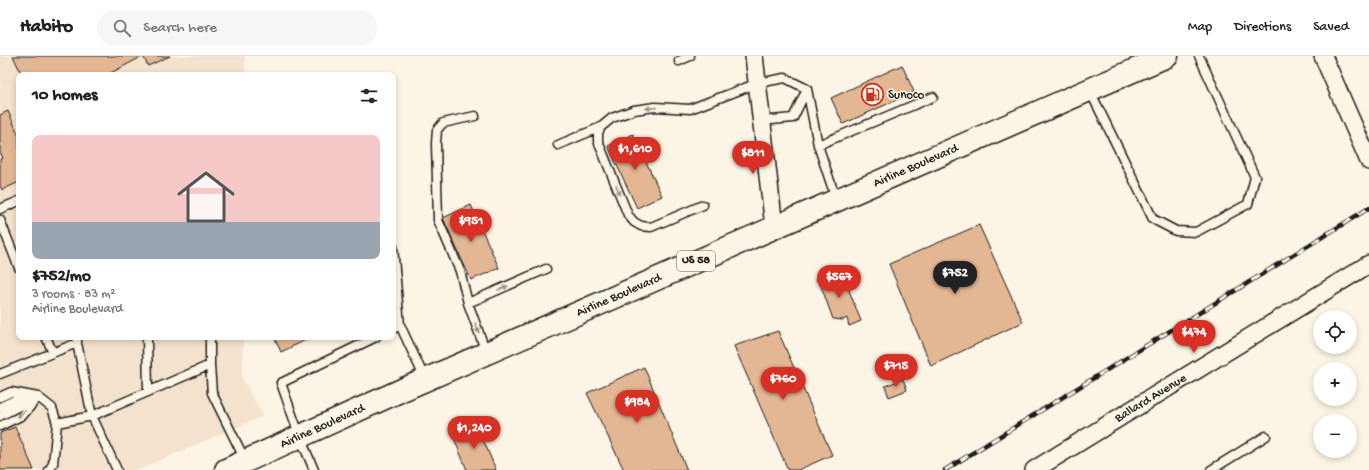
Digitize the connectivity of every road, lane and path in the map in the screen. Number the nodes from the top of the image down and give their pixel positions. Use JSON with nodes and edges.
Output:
{"nodes":[{"id":1,"x":690,"y":56,"type":"edge"},
{"id":2,"x":754,"y":56,"type":"edge"},
{"id":3,"x":1167,"y":56,"type":"edge"},
{"id":4,"x":1199,"y":56,"type":"edge"},
{"id":5,"x":1325,"y":57,"type":"edge"},
{"id":6,"x":678,"y":61,"type":"dead end"},
{"id":7,"x":758,"y":83,"type":"junction"},
{"id":8,"x":807,"y":90,"type":"junction"},
{"id":9,"x":1090,"y":90,"type":"junction"},
{"id":10,"x":933,"y":97,"type":"dead end"},
{"id":11,"x":475,"y":116,"type":"dead end"},
{"id":12,"x":761,"y":121,"type":"junction"},
{"id":13,"x":601,"y":127,"type":"junction"},
{"id":14,"x":558,"y":145,"type":"dead end"},
{"id":15,"x":818,"y":145,"type":"junction"},
{"id":16,"x":1369,"y":160,"type":"edge"},
{"id":17,"x":836,"y":200,"type":"junction"},
{"id":18,"x":16,"y":202,"type":"edge"},
{"id":19,"x":703,"y":205,"type":"dead end"},
{"id":20,"x":0,"y":209,"type":"edge"},
{"id":21,"x":0,"y":220,"type":"edge"},
{"id":22,"x":774,"y":227,"type":"junction"},
{"id":23,"x":16,"y":260,"type":"edge"},
{"id":24,"x":1369,"y":264,"type":"edge"},
{"id":25,"x":546,"y":269,"type":"dead end"},
{"id":26,"x":468,"y":303,"type":"junction"},
{"id":27,"x":396,"y":307,"type":"edge"},
{"id":28,"x":397,"y":327,"type":"edge"},
{"id":29,"x":47,"y":340,"type":"edge"},
{"id":30,"x":77,"y":340,"type":"edge"},
{"id":31,"x":147,"y":340,"type":"edge"},
{"id":32,"x":210,"y":340,"type":"edge"},
{"id":33,"x":370,"y":340,"type":"edge"},
{"id":34,"x":53,"y":353,"type":"junction"},
{"id":35,"x":486,"y":353,"type":"junction"},
{"id":36,"x":210,"y":365,"type":"junction"},
{"id":37,"x":0,"y":374,"type":"edge"},
{"id":38,"x":426,"y":379,"type":"junction"},
{"id":39,"x":148,"y":392,"type":"junction"},
{"id":40,"x":26,"y":394,"type":"junction"},
{"id":41,"x":0,"y":397,"type":"edge"},
{"id":42,"x":38,"y":397,"type":"junction"},
{"id":43,"x":0,"y":407,"type":"edge"},
{"id":44,"x":0,"y":416,"type":"edge"},
{"id":45,"x":92,"y":416,"type":"junction"},
{"id":46,"x":57,"y":423,"type":"junction"},
{"id":47,"x":0,"y":426,"type":"edge"},
{"id":48,"x":1266,"y":436,"type":"dead end"},
{"id":49,"x":300,"y":437,"type":"junction"},
{"id":50,"x":246,"y":461,"type":"junction"},
{"id":51,"x":49,"y":470,"type":"edge"},
{"id":52,"x":117,"y":470,"type":"edge"},
{"id":53,"x":226,"y":470,"type":"edge"},
{"id":54,"x":314,"y":470,"type":"edge"},
{"id":55,"x":1034,"y":470,"type":"edge"},
{"id":56,"x":1211,"y":470,"type":"edge"}],
"edges":[{"from":1,"to":6,"type":"lane"},
{"from":2,"to":7,"type":"street"},
{"from":3,"to":9,"type":"main road","name":"Airline Boulevard","number":"US 58"},
{"from":4,"to":9,"type":"lane"},
{"from":5,"to":16,"type":"street"},
{"from":7,"to":8,"type":"lane"},
{"from":7,"to":12,"type":"street"},
{"from":7,"to":13,"type":"lane","one_way":true},
{"from":8,"to":12,"type":"lane"},
{"from":8,"to":15,"type":"lane"},
{"from":9,"to":17,"type":"main road","name":"Airline Boulevard","number":"US 58"},
{"from":10,"to":15,"type":"lane"},
{"from":11,"to":26,"type":"lane"},
{"from":12,"to":22,"type":"street"},
{"from":13,"to":14,"type":"lane"},
{"from":13,"to":19,"type":"lane","one_way":true},
{"from":15,"to":17,"type":"lane"},
{"from":17,"to":22,"type":"main road","name":"Airline Boulevard","number":"US 58"},
{"from":18,"to":20,"type":"lane"},
{"from":21,"to":23,"type":"lane"},
{"from":22,"to":35,"type":"main road","name":"Airline Boulevard","number":"US 58"},
{"from":24,"to":55,"type":"street","name":"Ballard Avenue"},
{"from":26,"to":25,"type":"lane","one_way":true},
{"from":26,"to":35,"type":"lane","one_way":true},
{"from":27,"to":28,"type":"lane"},
{"from":28,"to":38,"type":"lane"},
{"from":29,"to":34,"type":"lane"},
{"from":30,"to":34,"type":"lane"},
{"from":30,"to":45,"type":"lane"},
{"from":31,"to":39,"type":"lane"},
{"from":32,"to":36,"type":"lane"},
{"from":33,"to":49,"type":"lane"},
{"from":34,"to":37,"type":"lane"},
{"from":35,"to":38,"type":"main road","name":"Airline Boulevard","number":"US 58"},
{"from":36,"to":39,"type":"lane"},
{"from":36,"to":50,"type":"lane"},
{"from":38,"to":49,"type":"main road","name":"Airline Boulevard","number":"US 58"},
{"from":39,"to":45,"type":"lane"},
{"from":40,"to":41,"type":"lane"},
{"from":40,"to":42,"type":"lane"},
{"from":40,"to":43,"type":"lane"},
{"from":42,"to":44,"type":"lane"},
{"from":42,"to":46,"type":"lane"},
{"from":42,"to":47,"type":"lane","one_way":true},
{"from":45,"to":46,"type":"lane"},
{"from":45,"to":52,"type":"lane"},
{"from":46,"to":51,"type":"lane"},
{"from":48,"to":56,"type":"lane"},
{"from":49,"to":50,"type":"main road","name":"Airline Boulevard","number":"US 58"},
{"from":49,"to":54,"type":"lane"},
{"from":50,"to":53,"type":"main road","name":"Airline Boulevard","number":"US 58"}]}
